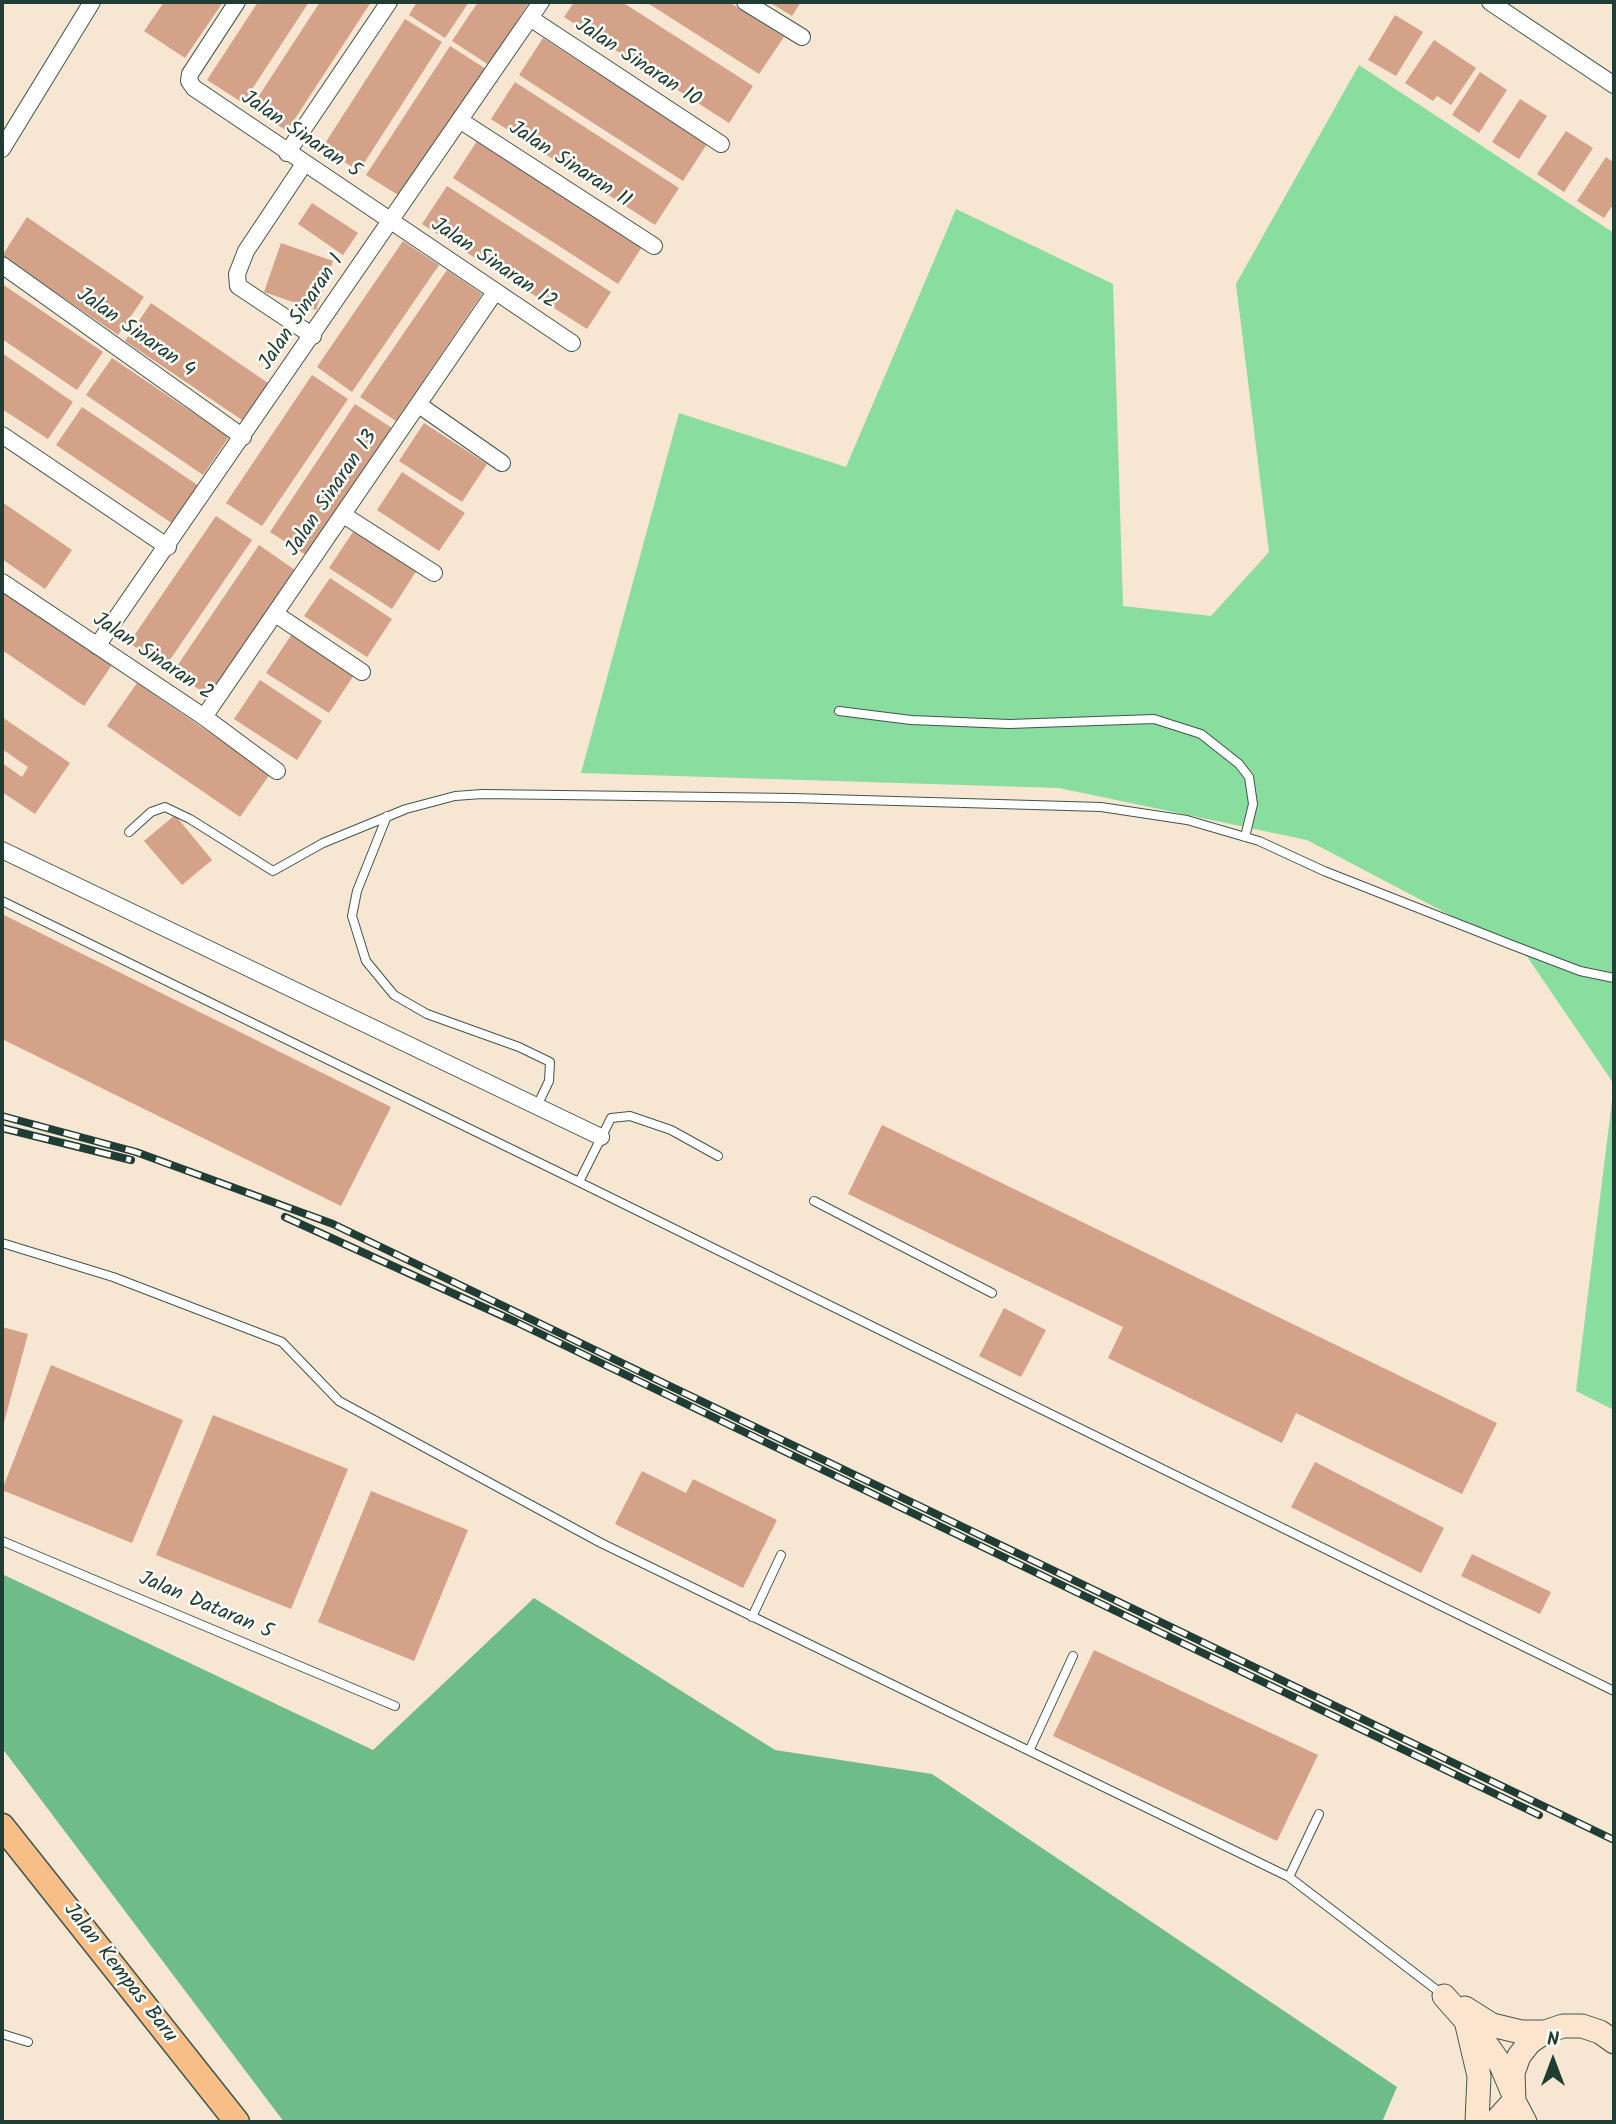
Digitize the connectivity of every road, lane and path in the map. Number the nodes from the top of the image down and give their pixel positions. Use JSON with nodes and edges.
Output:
{"nodes":[{"id":1,"x":92,"y":2,"type":"edge"},
{"id":2,"x":237,"y":2,"type":"edge"},
{"id":3,"x":389,"y":2,"type":"edge"},
{"id":4,"x":541,"y":2,"type":"edge"},
{"id":5,"x":745,"y":2,"type":"edge"},
{"id":6,"x":1490,"y":2,"type":"edge"},
{"id":7,"x":530,"y":18,"type":"junction"},
{"id":8,"x":802,"y":37,"type":"dead end"},
{"id":9,"x":1614,"y":85,"type":"edge"},
{"id":10,"x":461,"y":121,"type":"junction"},
{"id":11,"x":721,"y":144,"type":"dead end"},
{"id":12,"x":2,"y":149,"type":"edge"},
{"id":13,"x":287,"y":153,"type":"junction"},
{"id":14,"x":304,"y":164,"type":"junction"},
{"id":15,"x":391,"y":222,"type":"junction"},
{"id":16,"x":654,"y":246,"type":"dead end"},
{"id":17,"x":2,"y":265,"type":"edge"},
{"id":18,"x":495,"y":292,"type":"junction"},
{"id":19,"x":313,"y":337,"type":"junction"},
{"id":20,"x":572,"y":343,"type":"dead end"},
{"id":21,"x":419,"y":405,"type":"junction"},
{"id":22,"x":2,"y":435,"type":"edge"},
{"id":23,"x":243,"y":437,"type":"junction"},
{"id":24,"x":502,"y":463,"type":"dead end"},
{"id":25,"x":345,"y":516,"type":"junction"},
{"id":26,"x":168,"y":547,"type":"junction"},
{"id":27,"x":434,"y":573,"type":"dead end"},
{"id":28,"x":2,"y":582,"type":"edge"},
{"id":29,"x":277,"y":615,"type":"junction"},
{"id":30,"x":97,"y":646,"type":"junction"},
{"id":31,"x":362,"y":672,"type":"dead end"},
{"id":32,"x":839,"y":711,"type":"dead end"},
{"id":33,"x":204,"y":717,"type":"junction"},
{"id":34,"x":277,"y":771,"type":"dead end"},
{"id":35,"x":387,"y":817,"type":"junction"},
{"id":36,"x":129,"y":832,"type":"dead end"},
{"id":37,"x":1245,"y":837,"type":"junction"},
{"id":38,"x":2,"y":850,"type":"edge"},
{"id":39,"x":2,"y":901,"type":"edge"},
{"id":40,"x":1614,"y":978,"type":"edge"},
{"id":41,"x":537,"y":1107,"type":"junction"},
{"id":42,"x":601,"y":1137,"type":"junction"},
{"id":43,"x":718,"y":1156,"type":"dead end"},
{"id":44,"x":579,"y":1182,"type":"junction"},
{"id":45,"x":814,"y":1201,"type":"dead end"},
{"id":46,"x":2,"y":1243,"type":"edge"},
{"id":47,"x":992,"y":1293,"type":"dead end"},
{"id":48,"x":2,"y":1541,"type":"edge"},
{"id":49,"x":781,"y":1555,"type":"dead end"},
{"id":50,"x":752,"y":1617,"type":"junction"},
{"id":51,"x":1073,"y":1656,"type":"dead end"},
{"id":52,"x":1614,"y":1690,"type":"edge"},
{"id":53,"x":396,"y":1706,"type":"dead end"},
{"id":54,"x":1030,"y":1749,"type":"junction"},
{"id":55,"x":1319,"y":1814,"type":"dead end"},
{"id":56,"x":2,"y":1826,"type":"edge"},
{"id":57,"x":1289,"y":1877,"type":"junction"},
{"id":58,"x":1444,"y":1996,"type":"junction"},
{"id":59,"x":1465,"y":2019,"type":"junction"},
{"id":60,"x":1545,"y":2032,"type":"junction"},
{"id":61,"x":2,"y":2034,"type":"edge"},
{"id":62,"x":28,"y":2042,"type":"dead end"},
{"id":63,"x":1614,"y":2042,"type":"edge"},
{"id":64,"x":1513,"y":2096,"type":"junction"},
{"id":65,"x":237,"y":2122,"type":"edge"},
{"id":66,"x":1477,"y":2122,"type":"edge"},
{"id":67,"x":1495,"y":2122,"type":"edge"},
{"id":68,"x":1525,"y":2122,"type":"edge"}],
"edges":[{"from":1,"to":12,"type":"street"},
{"from":2,"to":13,"type":"street","name":"Jalan Sinaran 5"},
{"from":3,"to":13,"type":"street"},
{"from":4,"to":7,"type":"street","name":"Jalan Sinaran 1"},
{"from":5,"to":8,"type":"street"},
{"from":6,"to":9,"type":"street"},
{"from":7,"to":10,"type":"street","name":"Jalan Sinaran 1"},
{"from":7,"to":11,"type":"street","name":"Jalan Sinaran 10"},
{"from":10,"to":15,"type":"street","name":"Jalan Sinaran 1"},
{"from":10,"to":16,"type":"street","name":"Jalan Sinaran 11"},
{"from":13,"to":14,"type":"street","name":"Jalan Sinaran 5"},
{"from":14,"to":15,"type":"street","name":"Jalan Sinaran 5"},
{"from":14,"to":19,"type":"street"},
{"from":15,"to":18,"type":"street","name":"Jalan Sinaran 12"},
{"from":15,"to":19,"type":"street","name":"Jalan Sinaran 1"},
{"from":17,"to":23,"type":"street","name":"Jalan Sinaran 4"},
{"from":18,"to":20,"type":"street","name":"Jalan Sinaran 12"},
{"from":18,"to":21,"type":"street","name":"Jalan Sinaran 13"},
{"from":19,"to":23,"type":"street","name":"Jalan Sinaran 1"},
{"from":21,"to":24,"type":"street"},
{"from":21,"to":25,"type":"street","name":"Jalan Sinaran 13"},
{"from":22,"to":26,"type":"street"},
{"from":23,"to":26,"type":"street","name":"Jalan Sinaran 1"},
{"from":25,"to":27,"type":"street"},
{"from":25,"to":29,"type":"street","name":"Jalan Sinaran 13"},
{"from":26,"to":30,"type":"street","name":"Jalan Sinaran 1"},
{"from":28,"to":30,"type":"street","name":"Jalan Sinaran 2"},
{"from":29,"to":31,"type":"street"},
{"from":29,"to":33,"type":"street","name":"Jalan Sinaran 13"},
{"from":30,"to":33,"type":"street","name":"Jalan Sinaran 2"},
{"from":32,"to":37,"type":"lane"},
{"from":33,"to":34,"type":"street","name":"Jalan Sinaran 2"},
{"from":35,"to":36,"type":"lane"},
{"from":35,"to":37,"type":"lane"},
{"from":35,"to":41,"type":"lane"},
{"from":37,"to":40,"type":"lane"},
{"from":38,"to":41,"type":"street"},
{"from":39,"to":44,"type":"lane"},
{"from":41,"to":42,"type":"street"},
{"from":42,"to":43,"type":"lane"},
{"from":42,"to":44,"type":"lane"},
{"from":44,"to":52,"type":"lane"},
{"from":45,"to":47,"type":"lane"},
{"from":46,"to":50,"type":"lane"},
{"from":48,"to":53,"type":"lane","name":"Jalan Dataran 5"},
{"from":49,"to":50,"type":"lane"},
{"from":50,"to":54,"type":"lane"},
{"from":51,"to":54,"type":"lane"},
{"from":54,"to":57,"type":"lane"},
{"from":55,"to":57,"type":"lane"},
{"from":56,"to":65,"type":"main road","name":"Jalan Kempas Baru"},
{"from":57,"to":58,"type":"lane"},
{"from":58,"to":59,"type":"street"},
{"from":58,"to":60,"type":"street"},
{"from":59,"to":64,"type":"street"},
{"from":59,"to":66,"type":"street"},
{"from":60,"to":63,"type":"street"},
{"from":60,"to":64,"type":"street"},
{"from":61,"to":62,"type":"lane"},
{"from":64,"to":67,"type":"street"},
{"from":64,"to":68,"type":"street"}]}
